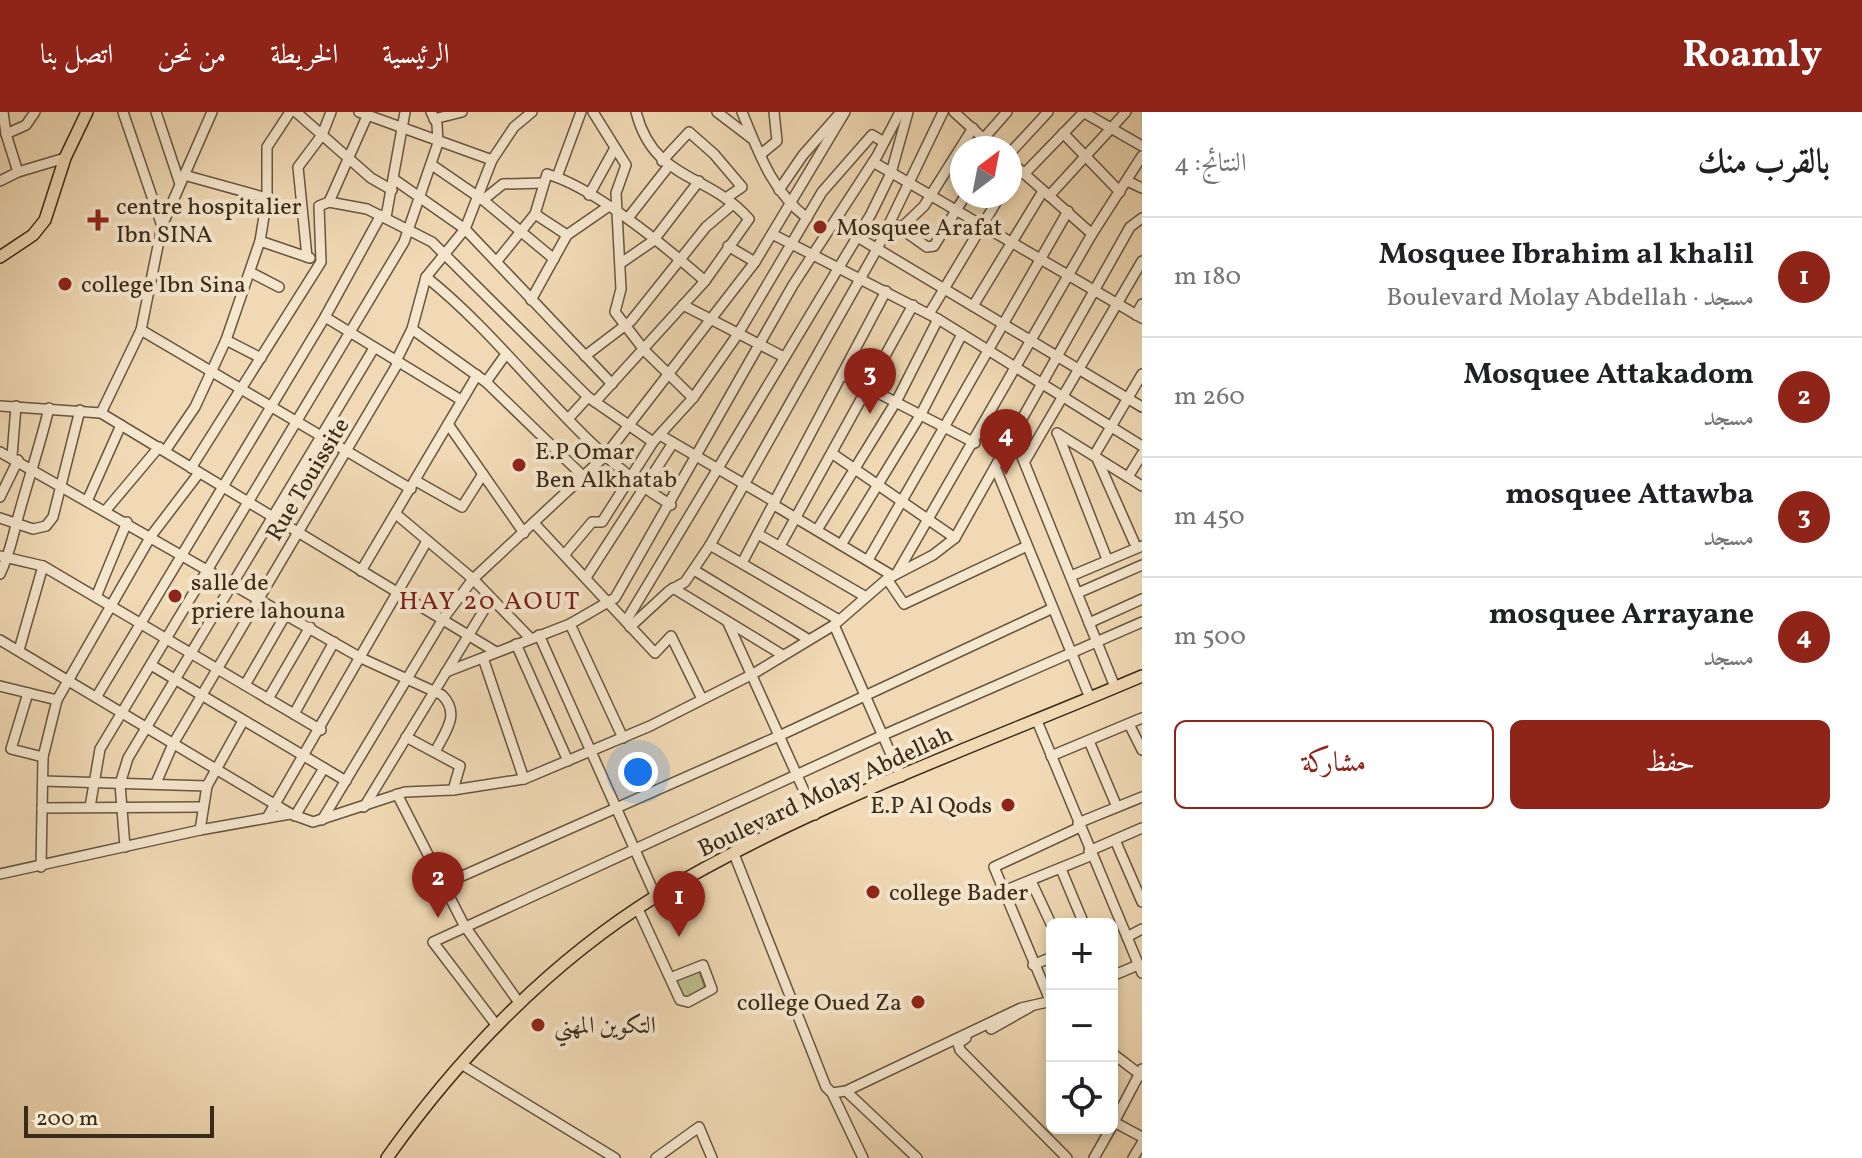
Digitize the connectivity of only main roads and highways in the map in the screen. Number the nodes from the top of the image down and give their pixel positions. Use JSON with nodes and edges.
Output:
{"nodes":[{"id":1,"x":87,"y":112,"type":"edge"},
{"id":2,"x":0,"y":257,"type":"edge"},
{"id":3,"x":1142,"y":676,"type":"edge"},
{"id":4,"x":387,"y":1158,"type":"edge"}],
"edges":[{"from":1,"to":2,"type":"main road"},
{"from":3,"to":4,"type":"main road","name":"Boulevard Molay Abdellah"}]}
